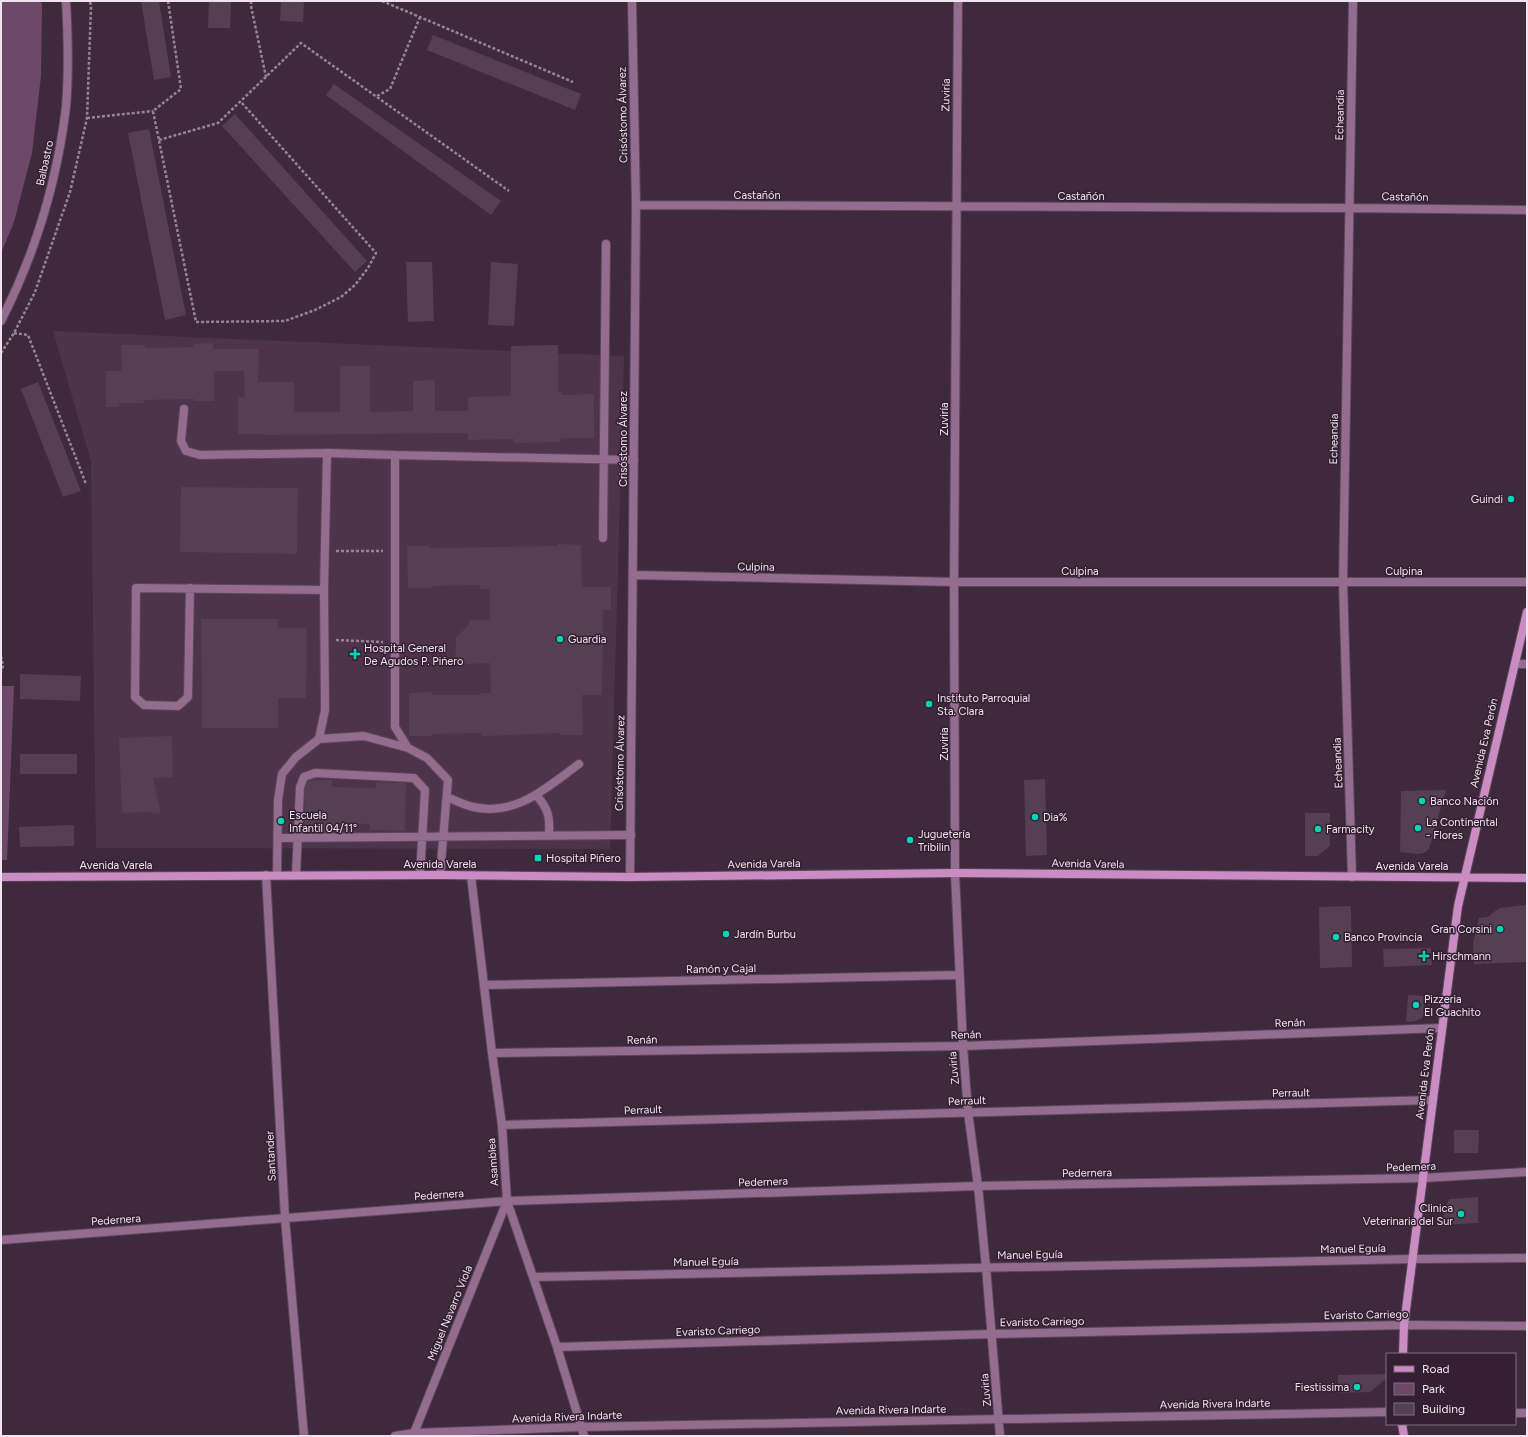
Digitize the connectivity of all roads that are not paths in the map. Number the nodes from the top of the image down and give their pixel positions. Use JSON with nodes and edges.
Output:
{"nodes":[{"id":1,"x":66,"y":1,"type":"edge"},
{"id":2,"x":632,"y":1,"type":"edge"},
{"id":3,"x":958,"y":1,"type":"edge"},
{"id":4,"x":1353,"y":1,"type":"edge"},
{"id":5,"x":636,"y":205,"type":"junction"},
{"id":6,"x":956,"y":207,"type":"junction"},
{"id":7,"x":1349,"y":208,"type":"junction"},
{"id":8,"x":1527,"y":210,"type":"edge"},
{"id":9,"x":606,"y":244,"type":"dead end"},
{"id":10,"x":1,"y":322,"type":"edge"},
{"id":11,"x":184,"y":409,"type":"dead end"},
{"id":12,"x":327,"y":454,"type":"junction"},
{"id":13,"x":395,"y":456,"type":"junction"},
{"id":14,"x":604,"y":459,"type":"junction"},
{"id":15,"x":634,"y":460,"type":"junction"},
{"id":16,"x":603,"y":538,"type":"dead end"},
{"id":17,"x":633,"y":576,"type":"junction"},
{"id":18,"x":954,"y":582,"type":"junction"},
{"id":19,"x":1343,"y":582,"type":"junction"},
{"id":20,"x":1527,"y":582,"type":"edge"},
{"id":21,"x":190,"y":588,"type":"junction"},
{"id":22,"x":324,"y":590,"type":"junction"},
{"id":23,"x":1527,"y":612,"type":"edge"},
{"id":24,"x":1515,"y":664,"type":"junction"},
{"id":25,"x":1527,"y":664,"type":"edge"},
{"id":26,"x":319,"y":739,"type":"junction"},
{"id":27,"x":408,"y":748,"type":"junction"},
{"id":28,"x":579,"y":764,"type":"dead end"},
{"id":29,"x":536,"y":795,"type":"junction"},
{"id":30,"x":447,"y":797,"type":"junction"},
{"id":31,"x":630,"y":835,"type":"junction"},
{"id":32,"x":422,"y":836,"type":"junction"},
{"id":33,"x":444,"y":836,"type":"junction"},
{"id":34,"x":549,"y":836,"type":"junction"},
{"id":35,"x":297,"y":837,"type":"junction"},
{"id":36,"x":278,"y":838,"type":"junction"},
{"id":37,"x":955,"y":873,"type":"junction"},
{"id":38,"x":266,"y":875,"type":"junction"},
{"id":39,"x":277,"y":875,"type":"junction"},
{"id":40,"x":296,"y":875,"type":"junction"},
{"id":41,"x":420,"y":875,"type":"junction"},
{"id":42,"x":440,"y":875,"type":"junction"},
{"id":43,"x":1,"y":876,"type":"edge"},
{"id":44,"x":471,"y":876,"type":"junction"},
{"id":45,"x":630,"y":877,"type":"junction"},
{"id":46,"x":1352,"y":877,"type":"junction"},
{"id":47,"x":1464,"y":877,"type":"junction"},
{"id":48,"x":1527,"y":878,"type":"edge"},
{"id":49,"x":959,"y":975,"type":"junction"},
{"id":50,"x":484,"y":985,"type":"junction"},
{"id":51,"x":1441,"y":1028,"type":"junction"},
{"id":52,"x":963,"y":1046,"type":"junction"},
{"id":53,"x":492,"y":1053,"type":"junction"},
{"id":54,"x":1433,"y":1100,"type":"junction"},
{"id":55,"x":968,"y":1112,"type":"junction"},
{"id":56,"x":502,"y":1125,"type":"junction"},
{"id":57,"x":1527,"y":1172,"type":"edge"},
{"id":58,"x":1424,"y":1178,"type":"junction"},
{"id":59,"x":978,"y":1186,"type":"junction"},
{"id":60,"x":507,"y":1201,"type":"junction"},
{"id":61,"x":285,"y":1218,"type":"junction"},
{"id":62,"x":1,"y":1240,"type":"edge"},
{"id":63,"x":1527,"y":1258,"type":"edge"},
{"id":64,"x":1414,"y":1259,"type":"junction"},
{"id":65,"x":986,"y":1267,"type":"junction"},
{"id":66,"x":533,"y":1277,"type":"junction"},
{"id":67,"x":1404,"y":1325,"type":"junction"},
{"id":68,"x":1527,"y":1326,"type":"edge"},
{"id":69,"x":992,"y":1334,"type":"junction"},
{"id":70,"x":557,"y":1347,"type":"junction"},
{"id":71,"x":1403,"y":1353,"type":"edge"},
{"id":72,"x":1386,"y":1412,"type":"edge"},
{"id":73,"x":1516,"y":1413,"type":"edge"},
{"id":74,"x":1527,"y":1413,"type":"edge"},
{"id":75,"x":999,"y":1419,"type":"junction"},
{"id":76,"x":1402,"y":1425,"type":"edge"},
{"id":77,"x":581,"y":1427,"type":"junction"},
{"id":78,"x":414,"y":1433,"type":"junction"},
{"id":79,"x":304,"y":1436,"type":"edge"},
{"id":80,"x":396,"y":1436,"type":"edge"},
{"id":81,"x":584,"y":1436,"type":"edge"},
{"id":82,"x":1000,"y":1436,"type":"edge"},
{"id":83,"x":1404,"y":1436,"type":"edge"}],
"edges":[{"from":1,"to":10,"type":"street","name":"Balbastro"},
{"from":2,"to":5,"type":"street","name":"Crisóstomo Álvarez"},
{"from":3,"to":6,"type":"street","name":"Zuviría"},
{"from":4,"to":7,"type":"street","name":"Echeandia"},
{"from":5,"to":6,"type":"street","name":"Castañón"},
{"from":5,"to":15,"type":"street","name":"Crisóstomo Álvarez"},
{"from":6,"to":7,"type":"street","name":"Castañón"},
{"from":6,"to":18,"type":"street","name":"Zuviría"},
{"from":7,"to":8,"type":"street","name":"Castañón"},
{"from":7,"to":19,"type":"street","name":"Echeandia"},
{"from":9,"to":14,"type":"street"},
{"from":11,"to":12,"type":"street"},
{"from":12,"to":13,"type":"street"},
{"from":12,"to":22,"type":"street"},
{"from":13,"to":14,"type":"street"},
{"from":13,"to":27,"type":"street"},
{"from":14,"to":15,"type":"street"},
{"from":14,"to":16,"type":"street"},
{"from":15,"to":17,"type":"street","name":"Crisóstomo Álvarez"},
{"from":17,"to":18,"type":"street","name":"Culpina"},
{"from":17,"to":31,"type":"street","name":"Crisóstomo Álvarez"},
{"from":18,"to":19,"type":"street","name":"Culpina"},
{"from":18,"to":37,"type":"street","name":"Zuviría"},
{"from":19,"to":20,"type":"street","name":"Culpina"},
{"from":19,"to":46,"type":"street","name":"Echeandia"},
{"from":21,"to":21,"type":"street"},
{"from":21,"to":22,"type":"street"},
{"from":22,"to":26,"type":"street"},
{"from":23,"to":24,"type":"main road","name":"Avenida Eva Perón"},
{"from":24,"to":25,"type":"street"},
{"from":24,"to":47,"type":"main road","name":"Avenida Eva Perón"},
{"from":26,"to":27,"type":"street"},
{"from":26,"to":36,"type":"street"},
{"from":27,"to":30,"type":"street"},
{"from":28,"to":29,"type":"street"},
{"from":29,"to":30,"type":"street"},
{"from":29,"to":34,"type":"street"},
{"from":30,"to":33,"type":"street"},
{"from":31,"to":34,"type":"street"},
{"from":31,"to":45,"type":"street","name":"Crisóstomo Álvarez"},
{"from":32,"to":33,"type":"street"},
{"from":32,"to":35,"type":"street"},
{"from":32,"to":35,"type":"street"},
{"from":32,"to":41,"type":"street"},
{"from":33,"to":34,"type":"street"},
{"from":33,"to":42,"type":"street"},
{"from":35,"to":36,"type":"street"},
{"from":35,"to":40,"type":"street"},
{"from":36,"to":39,"type":"street"},
{"from":37,"to":45,"type":"main road","name":"Avenida Varela"},
{"from":37,"to":46,"type":"main road","name":"Avenida Varela"},
{"from":37,"to":49,"type":"street","name":"Zuviría"},
{"from":38,"to":39,"type":"main road","name":"Avenida Varela"},
{"from":38,"to":43,"type":"main road","name":"Avenida Varela"},
{"from":38,"to":61,"type":"street","name":"Santander"},
{"from":39,"to":40,"type":"main road","name":"Avenida Varela"},
{"from":40,"to":41,"type":"main road","name":"Avenida Varela"},
{"from":41,"to":42,"type":"main road","name":"Avenida Varela"},
{"from":42,"to":44,"type":"main road","name":"Avenida Varela"},
{"from":44,"to":45,"type":"main road","name":"Avenida Varela"},
{"from":44,"to":50,"type":"street","name":"Asamblea"},
{"from":46,"to":47,"type":"main road","name":"Avenida Varela"},
{"from":47,"to":48,"type":"main road","name":"Avenida Varela"},
{"from":47,"to":51,"type":"main road","name":"Avenida Eva Perón"},
{"from":49,"to":50,"type":"street","name":"Ramón y Cajal"},
{"from":49,"to":52,"type":"street","name":"Zuviría"},
{"from":50,"to":53,"type":"street","name":"Asamblea"},
{"from":51,"to":52,"type":"street","name":"Renán"},
{"from":51,"to":54,"type":"main road","name":"Avenida Eva Perón"},
{"from":52,"to":53,"type":"street","name":"Renán"},
{"from":52,"to":55,"type":"street","name":"Zuviría"},
{"from":53,"to":56,"type":"street","name":"Asamblea"},
{"from":54,"to":55,"type":"street","name":"Perrault"},
{"from":54,"to":58,"type":"main road","name":"Avenida Eva Perón"},
{"from":55,"to":56,"type":"street","name":"Perrault"},
{"from":55,"to":59,"type":"street","name":"Zuviría"},
{"from":56,"to":60,"type":"street","name":"Asamblea"},
{"from":57,"to":58,"type":"street","name":"Pedernera"},
{"from":58,"to":59,"type":"street","name":"Pedernera"},
{"from":58,"to":64,"type":"main road","name":"Avenida Eva Perón"},
{"from":59,"to":60,"type":"street","name":"Pedernera"},
{"from":59,"to":65,"type":"street","name":"Zuviría"},
{"from":60,"to":61,"type":"street","name":"Pedernera"},
{"from":60,"to":66,"type":"street","name":"Asamblea"},
{"from":60,"to":78,"type":"street","name":"Miguel Navarro Viola"},
{"from":61,"to":62,"type":"street","name":"Pedernera"},
{"from":61,"to":79,"type":"street","name":"Santander"},
{"from":63,"to":64,"type":"street","name":"Manuel Eguía"},
{"from":64,"to":65,"type":"street","name":"Manuel Eguía"},
{"from":64,"to":67,"type":"main road","name":"Avenida Eva Perón"},
{"from":65,"to":66,"type":"street","name":"Manuel Eguía"},
{"from":65,"to":69,"type":"street","name":"Zuviría"},
{"from":66,"to":70,"type":"street","name":"Asamblea"},
{"from":67,"to":68,"type":"street","name":"Evaristo Carriego"},
{"from":67,"to":69,"type":"street","name":"Evaristo Carriego"},
{"from":67,"to":71,"type":"main road","name":"Avenida Eva Perón"},
{"from":69,"to":70,"type":"street","name":"Evaristo Carriego"},
{"from":69,"to":75,"type":"street","name":"Zuviría"},
{"from":70,"to":77,"type":"street","name":"Asamblea"},
{"from":72,"to":75,"type":"street","name":"Avenida Rivera Indarte"},
{"from":73,"to":74,"type":"street"},
{"from":75,"to":77,"type":"street","name":"Avenida Rivera Indarte"},
{"from":75,"to":82,"type":"street","name":"Zuviría"},
{"from":76,"to":83,"type":"main road"},
{"from":77,"to":78,"type":"street","name":"Avenida Rivera Indarte"},
{"from":77,"to":81,"type":"street","name":"Asamblea"},
{"from":78,"to":80,"type":"street","name":"Avenida Rivera Indarte"}]}
